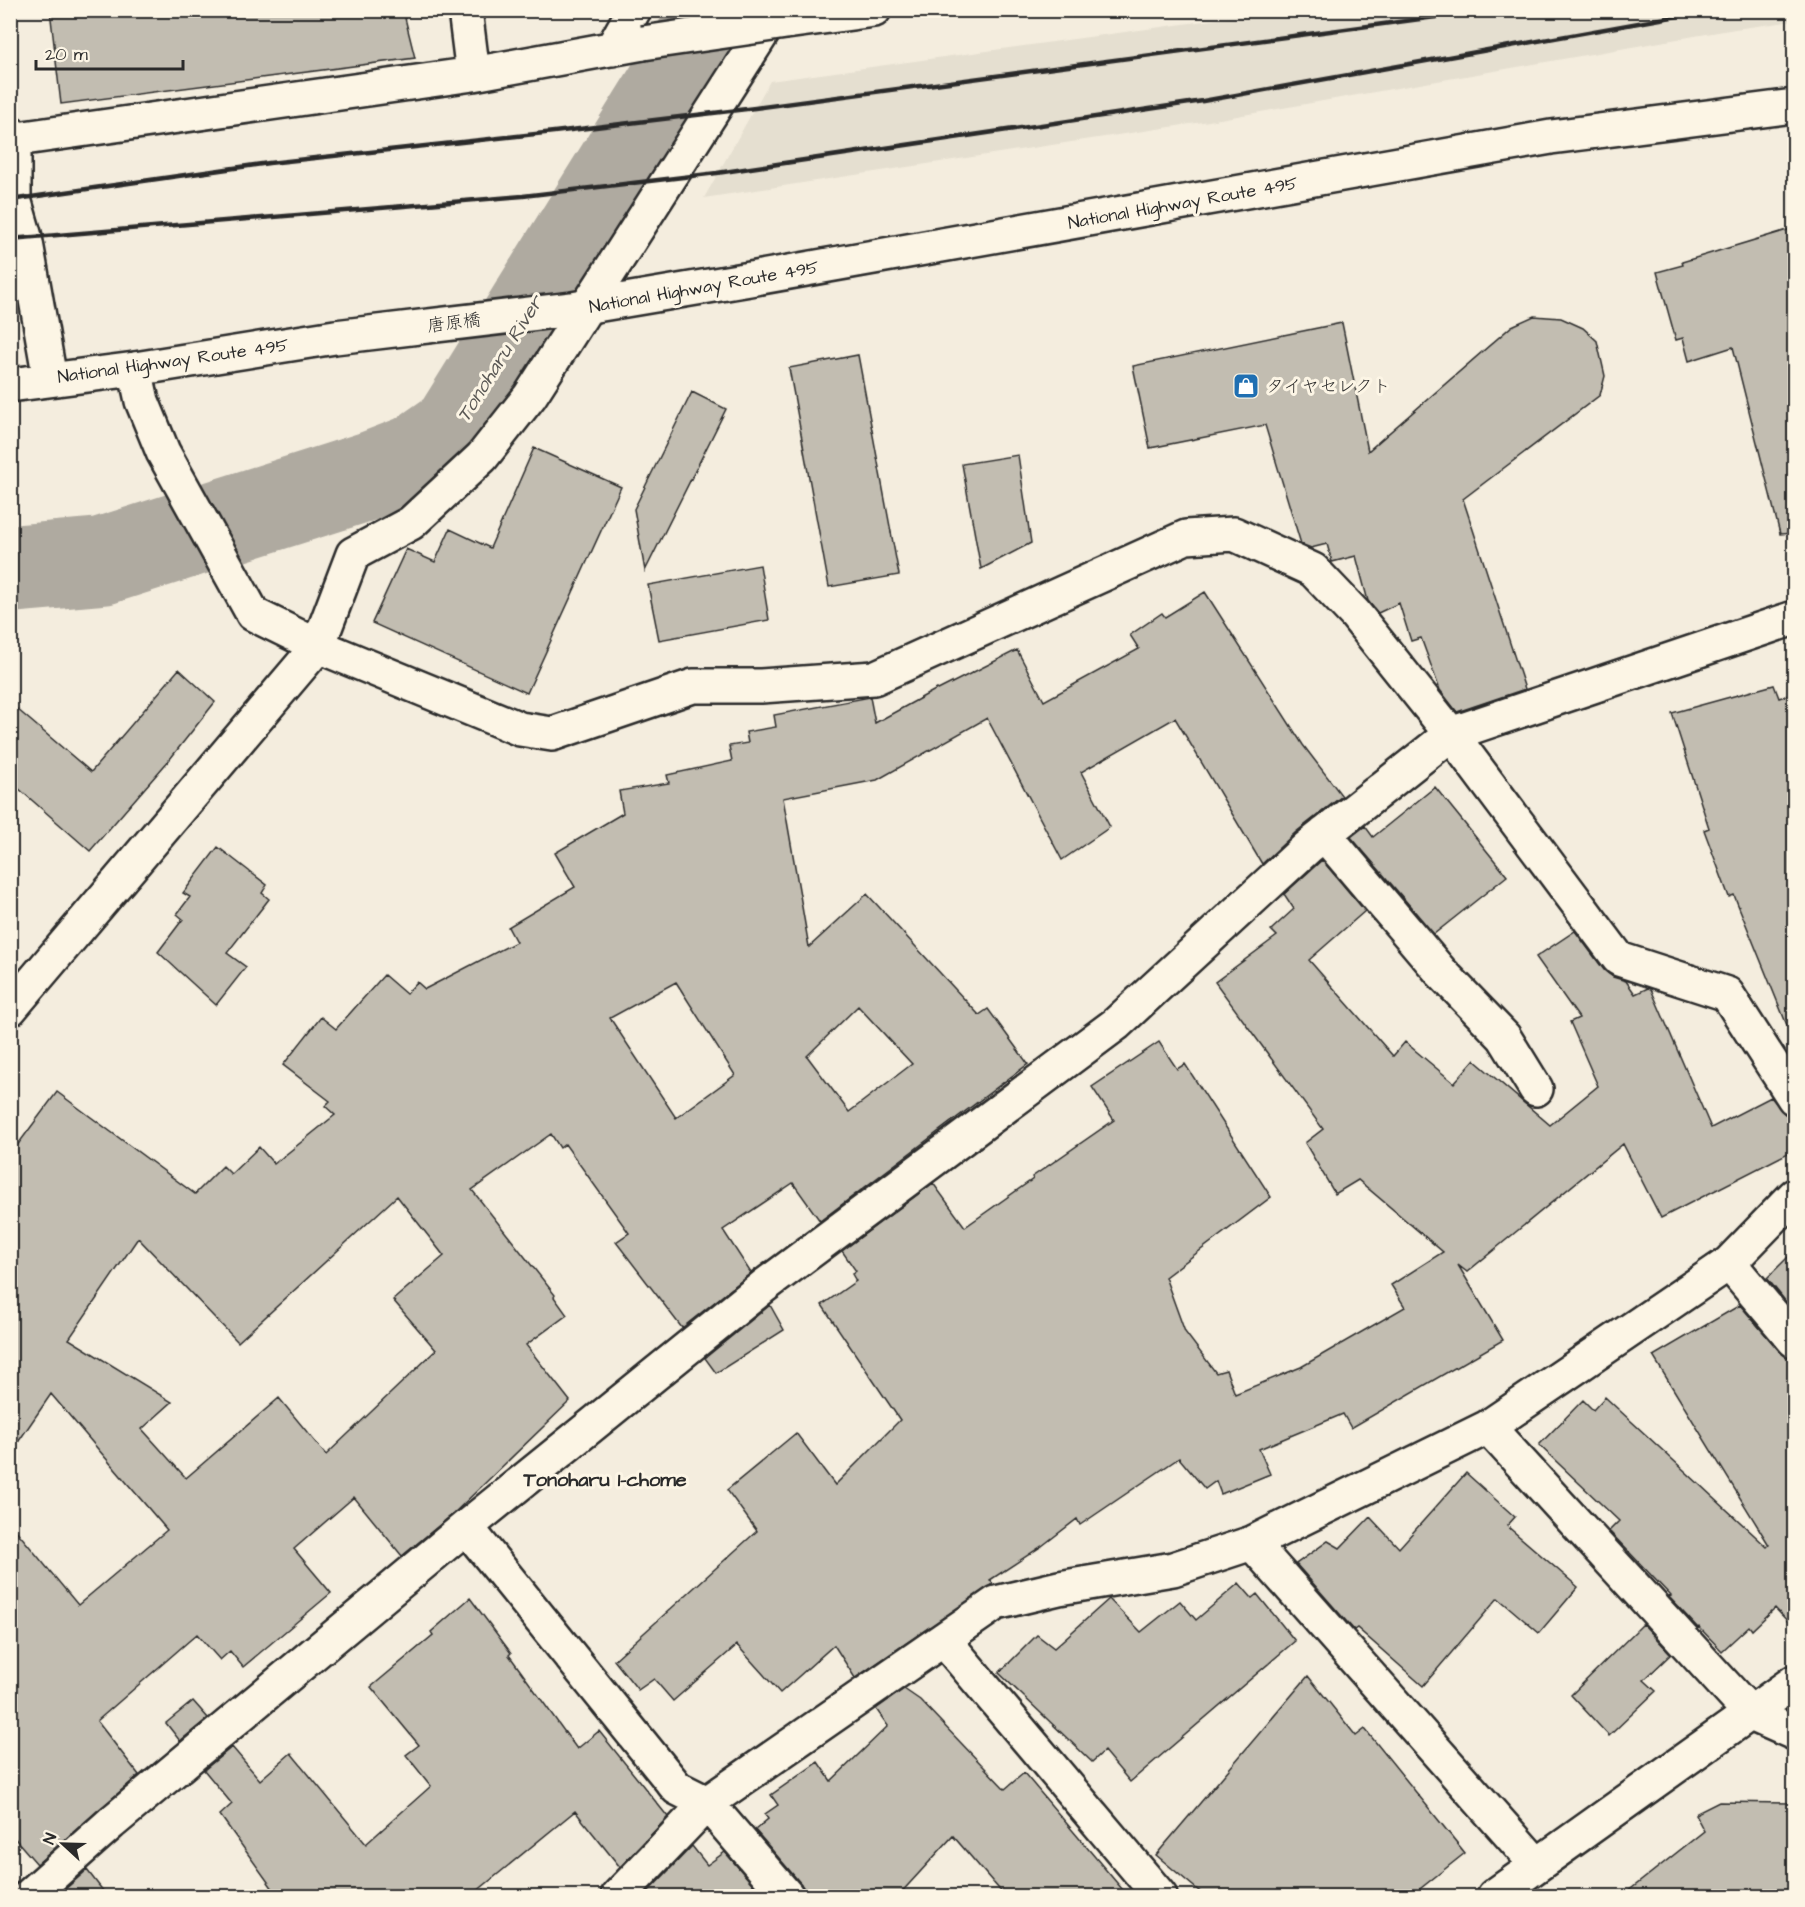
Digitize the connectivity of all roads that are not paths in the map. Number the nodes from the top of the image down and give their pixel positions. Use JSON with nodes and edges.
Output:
{"nodes":[{"id":1,"x":465,"y":10,"type":"edge"},
{"id":2,"x":634,"y":10,"type":"edge"},
{"id":3,"x":874,"y":10,"type":"edge"},
{"id":4,"x":782,"y":16,"type":"edge"},
{"id":5,"x":628,"y":46,"type":"junction"},
{"id":6,"x":473,"y":74,"type":"junction"},
{"id":7,"x":1794,"y":106,"type":"edge"},
{"id":8,"x":12,"y":137,"type":"edge"},
{"id":9,"x":580,"y":307,"type":"junction"},
{"id":10,"x":335,"y":337,"type":"joint"},
{"id":11,"x":135,"y":369,"type":"junction"},
{"id":12,"x":50,"y":380,"type":"junction"},
{"id":13,"x":10,"y":385,"type":"edge"},
{"id":14,"x":1794,"y":618,"type":"edge"},
{"id":15,"x":318,"y":646,"type":"junction"},
{"id":16,"x":1451,"y":734,"type":"junction"},
{"id":17,"x":1324,"y":834,"type":"junction"},
{"id":18,"x":10,"y":1010,"type":"edge"},
{"id":19,"x":1536,"y":1089,"type":"dead end"},
{"id":20,"x":1794,"y":1098,"type":"edge"},
{"id":21,"x":1794,"y":1196,"type":"edge"},
{"id":22,"x":1729,"y":1263,"type":"junction"},
{"id":23,"x":1794,"y":1340,"type":"edge"},
{"id":24,"x":1488,"y":1427,"type":"junction"},
{"id":25,"x":466,"y":1527,"type":"junction"},
{"id":26,"x":1252,"y":1543,"type":"junction"},
{"id":27,"x":944,"y":1640,"type":"junction"},
{"id":28,"x":1794,"y":1682,"type":"edge"},
{"id":29,"x":1751,"y":1714,"type":"junction"},
{"id":30,"x":1794,"y":1733,"type":"edge"},
{"id":31,"x":707,"y":1803,"type":"junction"},
{"id":32,"x":1537,"y":1864,"type":"junction"},
{"id":33,"x":29,"y":1896,"type":"edge"},
{"id":34,"x":618,"y":1896,"type":"edge"},
{"id":35,"x":787,"y":1896,"type":"edge"},
{"id":36,"x":1160,"y":1896,"type":"edge"},
{"id":37,"x":1494,"y":1896,"type":"edge"}],
"edges":[{"from":1,"to":6,"type":"main road"},
{"from":2,"to":5,"type":"main road"},
{"from":3,"to":4,"type":"main road"},
{"from":4,"to":5,"type":"main road","bridge":true},
{"from":4,"to":9,"type":"main road"},
{"from":5,"to":6,"type":"main road"},
{"from":6,"to":8,"type":"main road"},
{"from":7,"to":9,"type":"main road","name":"National Highway Route 495"},
{"from":8,"to":12,"type":"main road"},
{"from":9,"to":10,"type":"main road","name":"唐原橋"},
{"from":9,"to":15,"type":"main road"},
{"from":10,"to":11,"type":"main road","name":"National Highway Route 495"},
{"from":11,"to":12,"type":"main road","name":"National Highway Route 495"},
{"from":11,"to":15,"type":"main road"},
{"from":12,"to":13,"type":"main road","name":"National Highway Route 495"},
{"from":14,"to":16,"type":"main road"},
{"from":15,"to":16,"type":"main road"},
{"from":15,"to":18,"type":"main road"},
{"from":16,"to":17,"type":"main road"},
{"from":16,"to":20,"type":"main road"},
{"from":17,"to":19,"type":"main road"},
{"from":17,"to":25,"type":"main road"},
{"from":21,"to":22,"type":"main road"},
{"from":22,"to":23,"type":"main road"},
{"from":22,"to":24,"type":"main road"},
{"from":24,"to":26,"type":"main road"},
{"from":24,"to":29,"type":"main road"},
{"from":25,"to":31,"type":"main road"},
{"from":25,"to":33,"type":"main road"},
{"from":26,"to":27,"type":"main road"},
{"from":26,"to":32,"type":"main road"},
{"from":27,"to":31,"type":"main road"},
{"from":27,"to":36,"type":"main road"},
{"from":28,"to":29,"type":"main road"},
{"from":29,"to":30,"type":"main road"},
{"from":29,"to":32,"type":"main road"},
{"from":31,"to":34,"type":"main road"},
{"from":31,"to":35,"type":"main road"},
{"from":32,"to":37,"type":"main road"}]}
